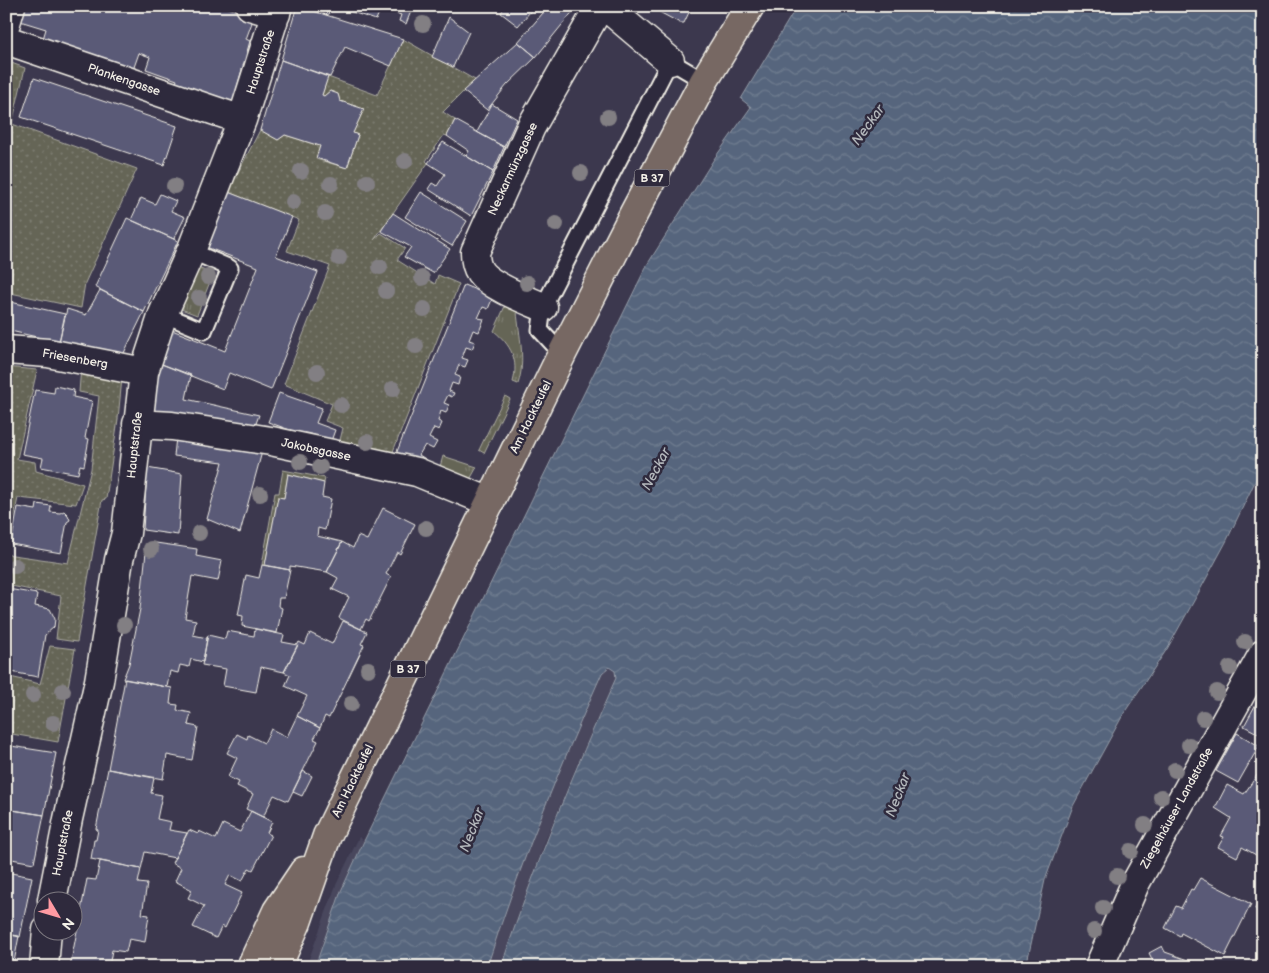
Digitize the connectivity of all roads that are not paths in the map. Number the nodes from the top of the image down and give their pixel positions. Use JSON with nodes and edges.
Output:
{"nodes":[{"id":1,"x":11,"y":6,"type":"edge"},
{"id":2,"x":250,"y":6,"type":"edge"},
{"id":3,"x":600,"y":6,"type":"edge"},
{"id":4,"x":605,"y":6,"type":"edge"},
{"id":5,"x":750,"y":6,"type":"edge"},
{"id":6,"x":277,"y":10,"type":"edge"},
{"id":7,"x":6,"y":22,"type":"edge"},
{"id":8,"x":6,"y":40,"type":"edge"},
{"id":9,"x":670,"y":60,"type":"junction"},
{"id":10,"x":704,"y":82,"type":"junction"},
{"id":11,"x":231,"y":116,"type":"junction"},
{"id":12,"x":191,"y":251,"type":"junction"},
{"id":13,"x":543,"y":308,"type":"junction"},
{"id":14,"x":163,"y":314,"type":"junction"},
{"id":15,"x":6,"y":350,"type":"edge"},
{"id":16,"x":562,"y":354,"type":"junction"},
{"id":17,"x":144,"y":372,"type":"junction"},
{"id":18,"x":137,"y":424,"type":"junction"},
{"id":19,"x":490,"y":502,"type":"junction"},
{"id":20,"x":1263,"y":654,"type":"edge"},
{"id":21,"x":327,"y":836,"type":"junction"},
{"id":22,"x":54,"y":890,"type":"edge"},
{"id":23,"x":47,"y":940,"type":"edge"},
{"id":24,"x":44,"y":967,"type":"edge"},
{"id":25,"x":251,"y":967,"type":"edge"},
{"id":26,"x":277,"y":967,"type":"edge"},
{"id":27,"x":1099,"y":967,"type":"edge"}],
"edges":[{"from":1,"to":7,"type":"street"},
{"from":2,"to":6,"type":"street"},
{"from":3,"to":13,"type":"street","name":"Neckarmünzgasse"},
{"from":4,"to":9,"type":"street"},
{"from":5,"to":10,"type":"main road","name":"Am Hackteufel","number":"B 37"},
{"from":6,"to":11,"type":"street","name":"Hauptstraße"},
{"from":8,"to":11,"type":"street","name":"Plankengasse"},
{"from":9,"to":10,"type":"lane"},
{"from":9,"to":13,"type":"lane"},
{"from":10,"to":16,"type":"main road","name":"Am Hackteufel","number":"B 37"},
{"from":11,"to":12,"type":"street","name":"Hauptstraße"},
{"from":12,"to":14,"type":"street","name":"Hauptstraße"},
{"from":12,"to":14,"type":"lane"},
{"from":13,"to":16,"type":"lane"},
{"from":14,"to":17,"type":"street","name":"Hauptstraße"},
{"from":15,"to":17,"type":"street","name":"Friesenberg"},
{"from":16,"to":19,"type":"main road","name":"Am Hackteufel","number":"B 37"},
{"from":17,"to":18,"type":"street","name":"Hauptstraße"},
{"from":18,"to":19,"type":"street","name":"Jakobsgasse"},
{"from":18,"to":22,"type":"street","name":"Hauptstraße"},
{"from":19,"to":21,"type":"main road","name":"Am Hackteufel","number":"B 37"},
{"from":20,"to":27,"type":"street","name":"Ziegelhäuser Landstraße"},
{"from":21,"to":25,"type":"main road","name":"Am Hackteufel","number":"B 37"},
{"from":21,"to":26,"type":"main road","name":"Am Hackteufel","number":"B 37"},
{"from":23,"to":24,"type":"street"}]}
